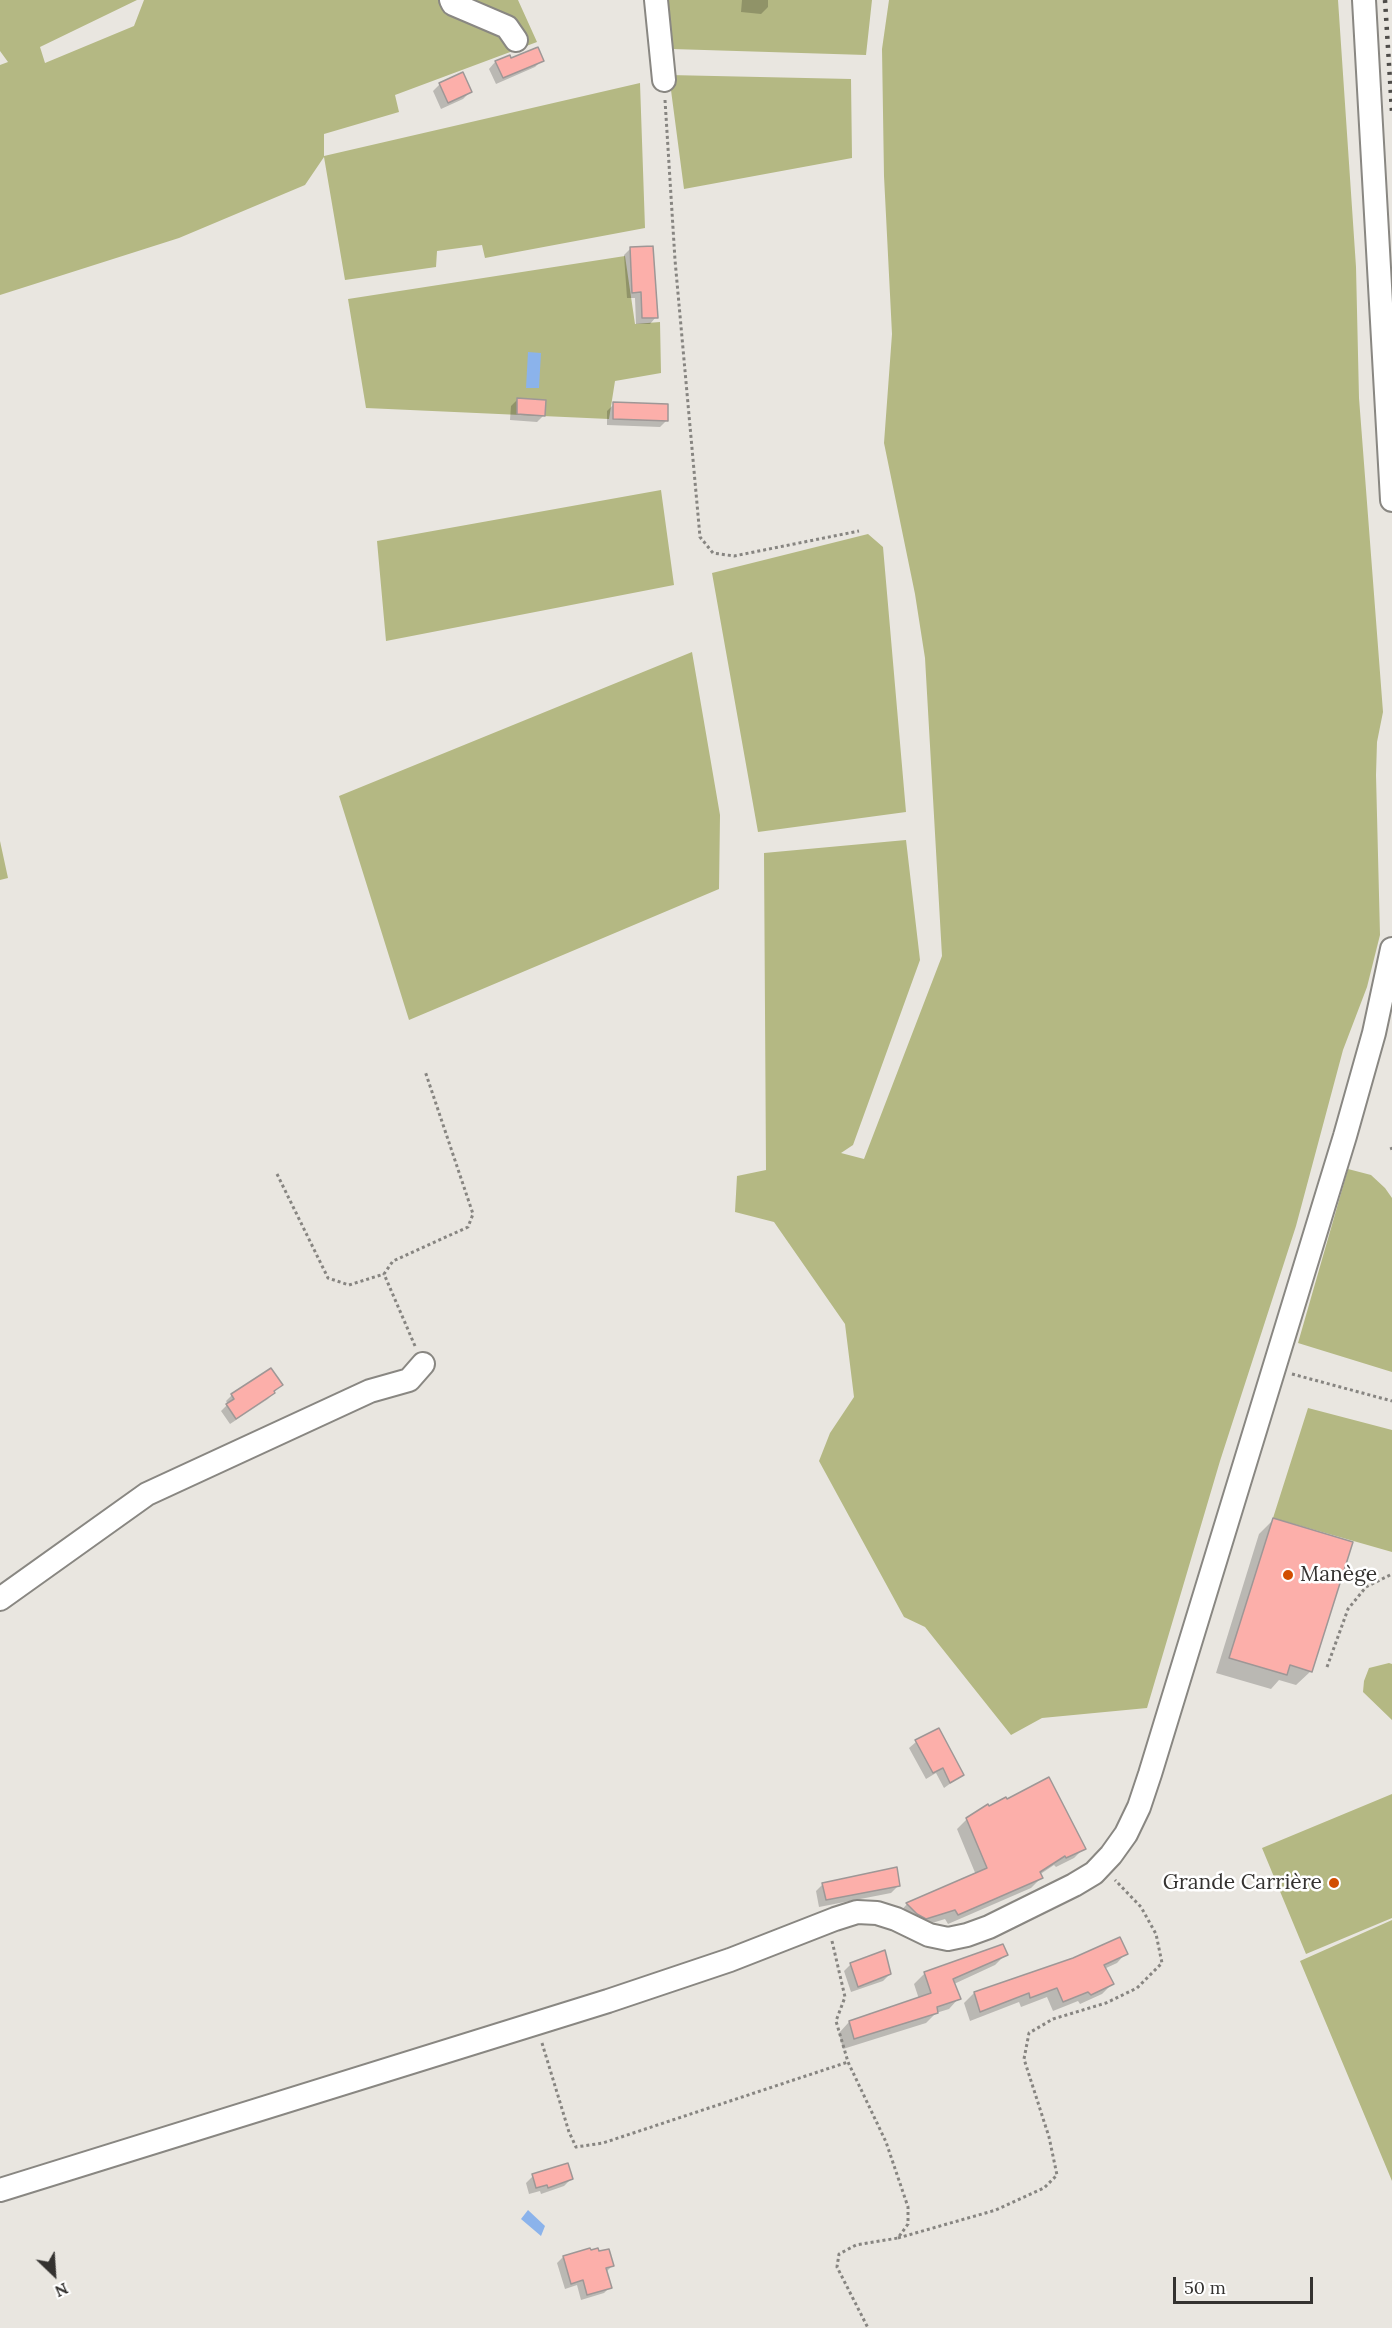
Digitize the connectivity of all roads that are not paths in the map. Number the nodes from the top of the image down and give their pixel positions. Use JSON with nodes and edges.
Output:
{"nodes":[{"id":1,"x":451,"y":0,"type":"edge"},
{"id":2,"x":656,"y":0,"type":"edge"},
{"id":3,"x":1364,"y":0,"type":"edge"},
{"id":4,"x":516,"y":40,"type":"dead end"},
{"id":5,"x":664,"y":80,"type":"road end"},
{"id":6,"x":1392,"y":500,"type":"edge"},
{"id":7,"x":1392,"y":949,"type":"edge"},
{"id":8,"x":423,"y":1364,"type":"road end"},
{"id":9,"x":0,"y":1599,"type":"edge"},
{"id":10,"x":0,"y":2190,"type":"edge"}],
"edges":[{"from":1,"to":4,"type":"street"},
{"from":2,"to":5,"type":"street"},
{"from":3,"to":6,"type":"street"},
{"from":7,"to":10,"type":"street"},
{"from":8,"to":9,"type":"street"}]}
